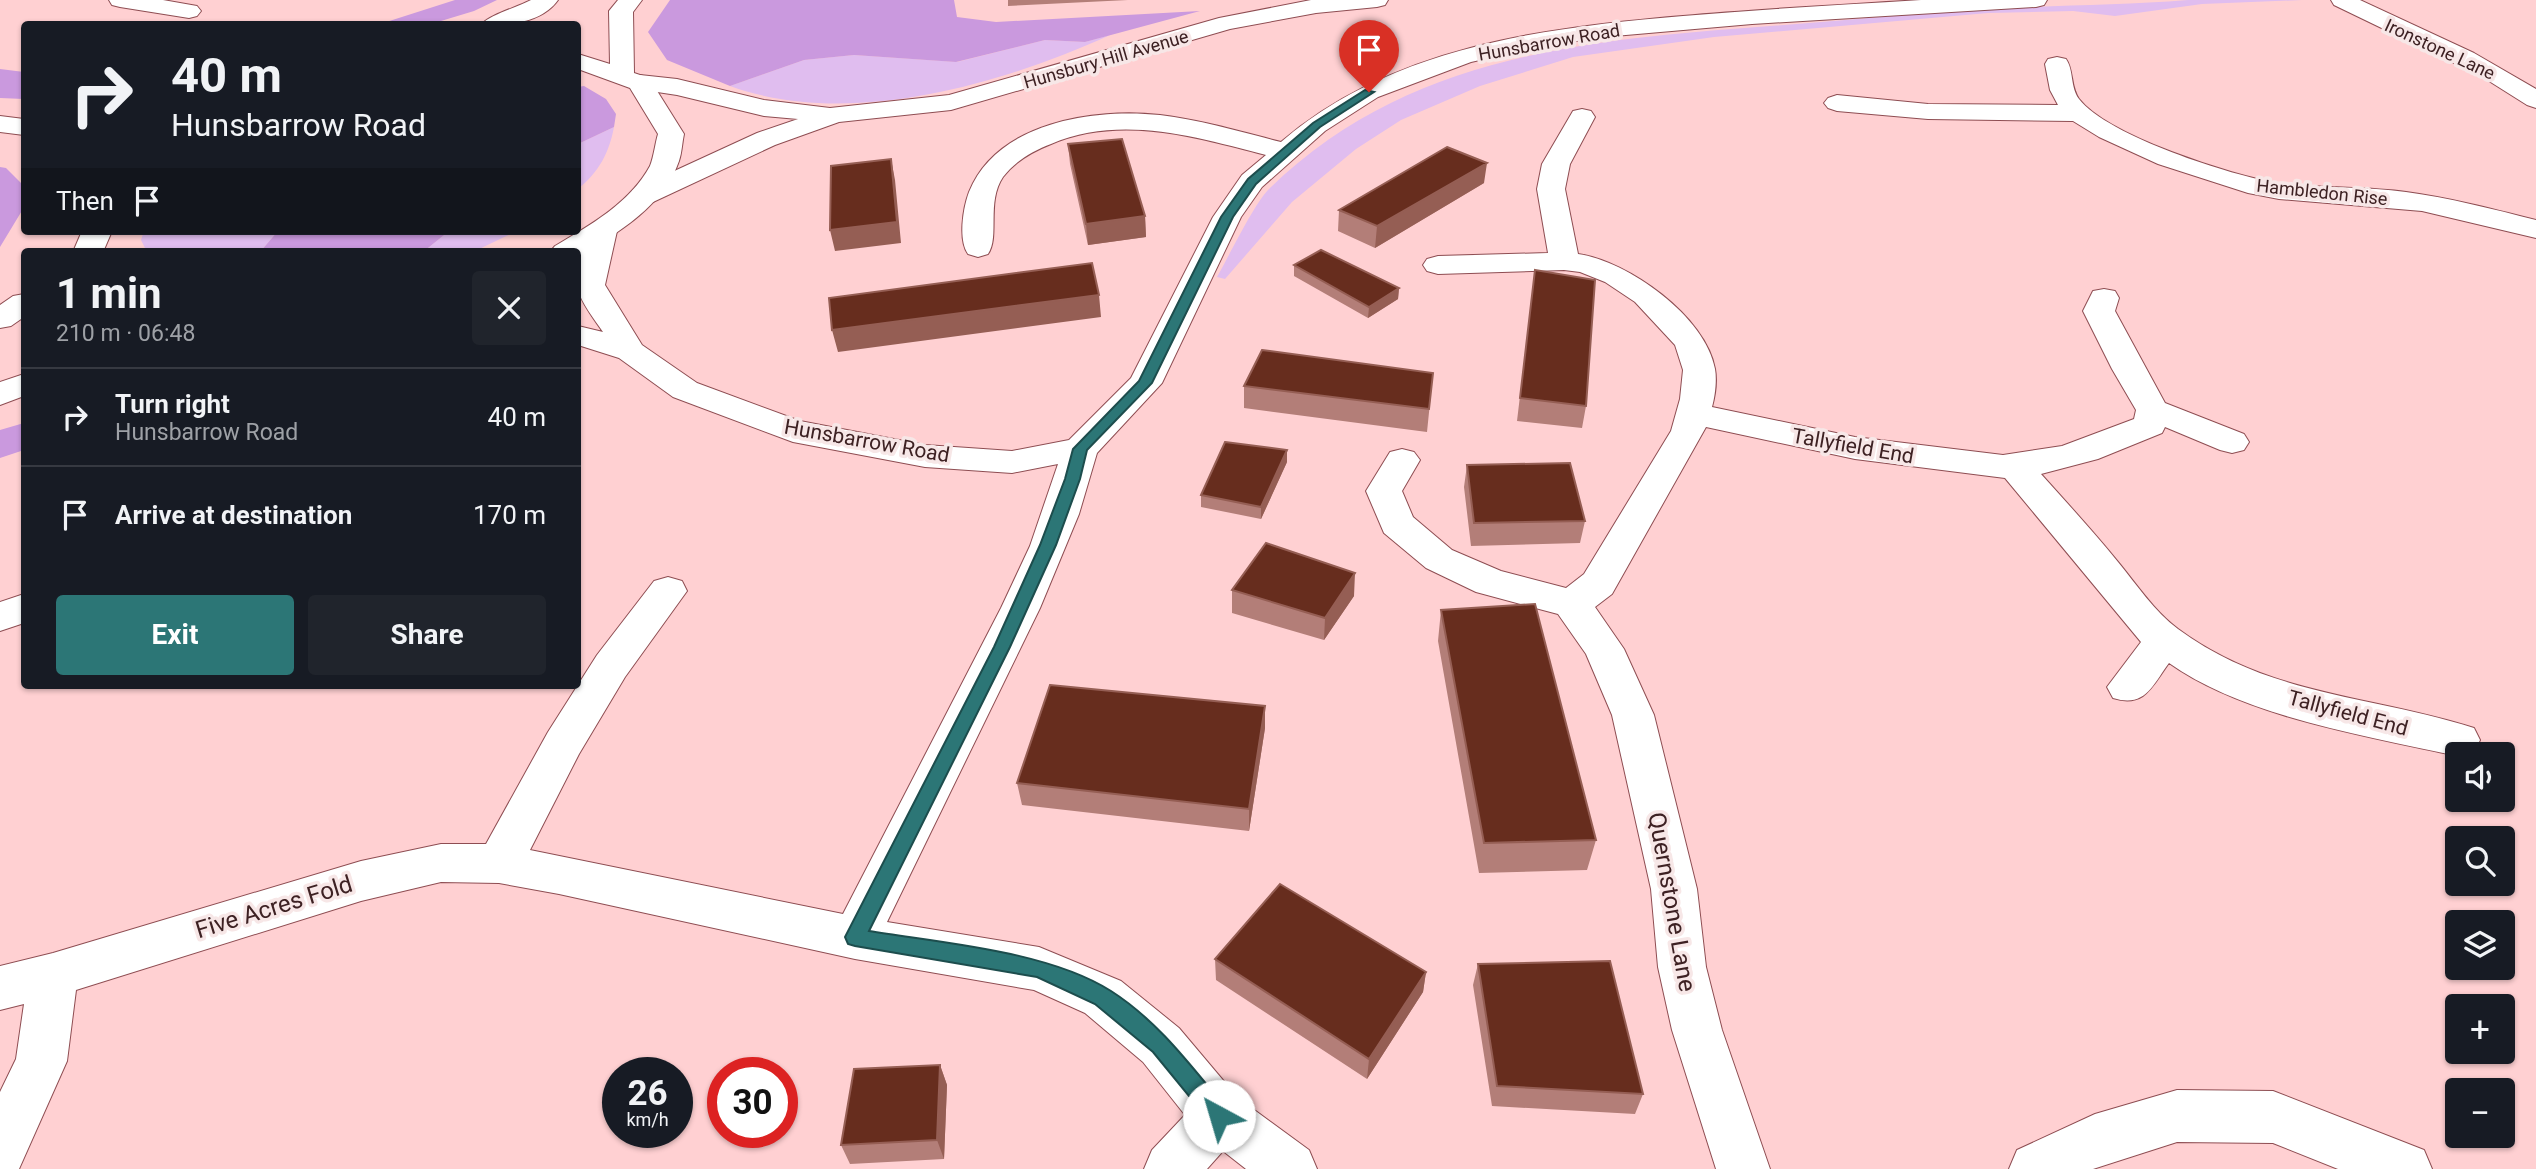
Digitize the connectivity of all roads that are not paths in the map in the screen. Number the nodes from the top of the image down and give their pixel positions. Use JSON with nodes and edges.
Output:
{"nodes":[{"id":1,"x":547,"y":0,"type":"edge"},
{"id":2,"x":631,"y":0,"type":"edge"},
{"id":3,"x":1366,"y":0,"type":"edge"},
{"id":4,"x":1377,"y":0,"type":"edge"},
{"id":5,"x":2036,"y":0,"type":"edge"},
{"id":6,"x":2342,"y":0,"type":"edge"},
{"id":7,"x":125,"y":2,"type":"edge"},
{"id":8,"x":188,"y":11,"type":"dead end"},
{"id":9,"x":503,"y":21,"type":"edge"},
{"id":10,"x":581,"y":62,"type":"edge"},
{"id":11,"x":2057,"y":64,"type":"dead end"},
{"id":12,"x":631,"y":79,"type":"junction"},
{"id":13,"x":2536,"y":100,"type":"edge"},
{"id":14,"x":1837,"y":103,"type":"dead end"},
{"id":15,"x":2079,"y":113,"type":"junction"},
{"id":16,"x":835,"y":115,"type":"junction"},
{"id":17,"x":1582,"y":117,"type":"dead end"},
{"id":18,"x":0,"y":124,"type":"edge"},
{"id":19,"x":21,"y":127,"type":"edge"},
{"id":20,"x":1283,"y":151,"type":"junction"},
{"id":21,"x":643,"y":196,"type":"junction"},
{"id":22,"x":2536,"y":229,"type":"edge"},
{"id":23,"x":603,"y":231,"type":"junction"},
{"id":24,"x":572,"y":248,"type":"edge"},
{"id":25,"x":978,"y":248,"type":"dead end"},
{"id":26,"x":1564,"y":261,"type":"junction"},
{"id":27,"x":1438,"y":265,"type":"dead end"},
{"id":28,"x":2104,"y":298,"type":"dead end"},
{"id":29,"x":21,"y":305,"type":"edge"},
{"id":30,"x":0,"y":320,"type":"edge"},
{"id":31,"x":581,"y":336,"type":"edge"},
{"id":32,"x":630,"y":351,"type":"junction"},
{"id":33,"x":21,"y":385,"type":"edge"},
{"id":34,"x":0,"y":395,"type":"edge"},
{"id":35,"x":2153,"y":410,"type":"junction"},
{"id":36,"x":1693,"y":413,"type":"junction"},
{"id":37,"x":2232,"y":442,"type":"dead end"},
{"id":38,"x":1080,"y":449,"type":"junction"},
{"id":39,"x":1402,"y":460,"type":"dead end"},
{"id":40,"x":2015,"y":467,"type":"junction"},
{"id":41,"x":668,"y":591,"type":"dead end"},
{"id":42,"x":1572,"y":604,"type":"junction"},
{"id":43,"x":21,"y":609,"type":"edge"},
{"id":44,"x":0,"y":617,"type":"edge"},
{"id":45,"x":2165,"y":640,"type":"junction"},
{"id":46,"x":2128,"y":687,"type":"dead end"},
{"id":47,"x":2459,"y":740,"type":"dead end"},
{"id":48,"x":499,"y":864,"type":"junction"},
{"id":49,"x":855,"y":937,"type":"junction"},
{"id":50,"x":53,"y":975,"type":"junction"},
{"id":51,"x":0,"y":988,"type":"edge"},
{"id":52,"x":1219,"y":1116,"type":"junction"},
{"id":53,"x":0,"y":1151,"type":"edge"},
{"id":54,"x":1171,"y":1169,"type":"edge"},
{"id":55,"x":1290,"y":1169,"type":"edge"},
{"id":56,"x":1743,"y":1169,"type":"edge"},
{"id":57,"x":2036,"y":1169,"type":"edge"},
{"id":58,"x":2404,"y":1169,"type":"edge"}],
"edges":[{"from":1,"to":9,"type":"main road"},
{"from":2,"to":12,"type":"main road"},
{"from":3,"to":4,"type":"main road","name":"Hunsbury Hill Avenue"},
{"from":3,"to":16,"type":"main road","name":"Hunsbury Hill Avenue"},
{"from":5,"to":20,"type":"main road","name":"Hunsbarrow Road"},
{"from":6,"to":13,"type":"main road","name":"Ironstone Lane"},
{"from":7,"to":8,"type":"main road"},
{"from":10,"to":12,"type":"main road","name":"Hunsbury Hill Avenue"},
{"from":11,"to":15,"type":"main road","name":"Hambledon Rise"},
{"from":12,"to":16,"type":"main road","name":"Hunsbury Hill Avenue"},
{"from":12,"to":21,"type":"main road"},
{"from":14,"to":15,"type":"main road"},
{"from":15,"to":22,"type":"main road","name":"Hambledon Rise"},
{"from":16,"to":21,"type":"main road","name":"Hunsbury Hill Avenue"},
{"from":17,"to":26,"type":"main road"},
{"from":18,"to":19,"type":"main road"},
{"from":20,"to":25,"type":"main road"},
{"from":20,"to":38,"type":"main road","name":"Hunsbarrow Road"},
{"from":21,"to":23,"type":"main road"},
{"from":23,"to":24,"type":"main road"},
{"from":23,"to":32,"type":"main road","name":"Hunsbarrow Road"},
{"from":26,"to":27,"type":"main road"},
{"from":26,"to":36,"type":"main road"},
{"from":28,"to":35,"type":"main road"},
{"from":29,"to":30,"type":"main road"},
{"from":31,"to":32,"type":"main road","name":"Hunsbarrow Road"},
{"from":32,"to":38,"type":"main road","name":"Hunsbarrow Road"},
{"from":33,"to":34,"type":"main road"},
{"from":35,"to":37,"type":"main road"},
{"from":35,"to":40,"type":"main road","name":"Tallyfield End"},
{"from":36,"to":40,"type":"main road","name":"Tallyfield End"},
{"from":36,"to":42,"type":"main road"},
{"from":38,"to":49,"type":"main road"},
{"from":39,"to":42,"type":"main road"},
{"from":40,"to":45,"type":"main road","name":"Tallyfield End"},
{"from":41,"to":48,"type":"main road"},
{"from":42,"to":56,"type":"main road","name":"Quernstone Lane"},
{"from":43,"to":44,"type":"main road"},
{"from":45,"to":46,"type":"main road"},
{"from":45,"to":47,"type":"main road","name":"Tallyfield End"},
{"from":48,"to":49,"type":"main road","name":"Five Acres Fold"},
{"from":48,"to":50,"type":"main road","name":"Five Acres Fold"},
{"from":49,"to":52,"type":"main road","name":"Five Acres Fold"},
{"from":50,"to":51,"type":"main road","name":"Five Acres Fold"},
{"from":50,"to":53,"type":"main road"},
{"from":52,"to":54,"type":"main road"},
{"from":52,"to":55,"type":"main road","name":"Five Acres Fold"},
{"from":57,"to":58,"type":"main road"}]}
